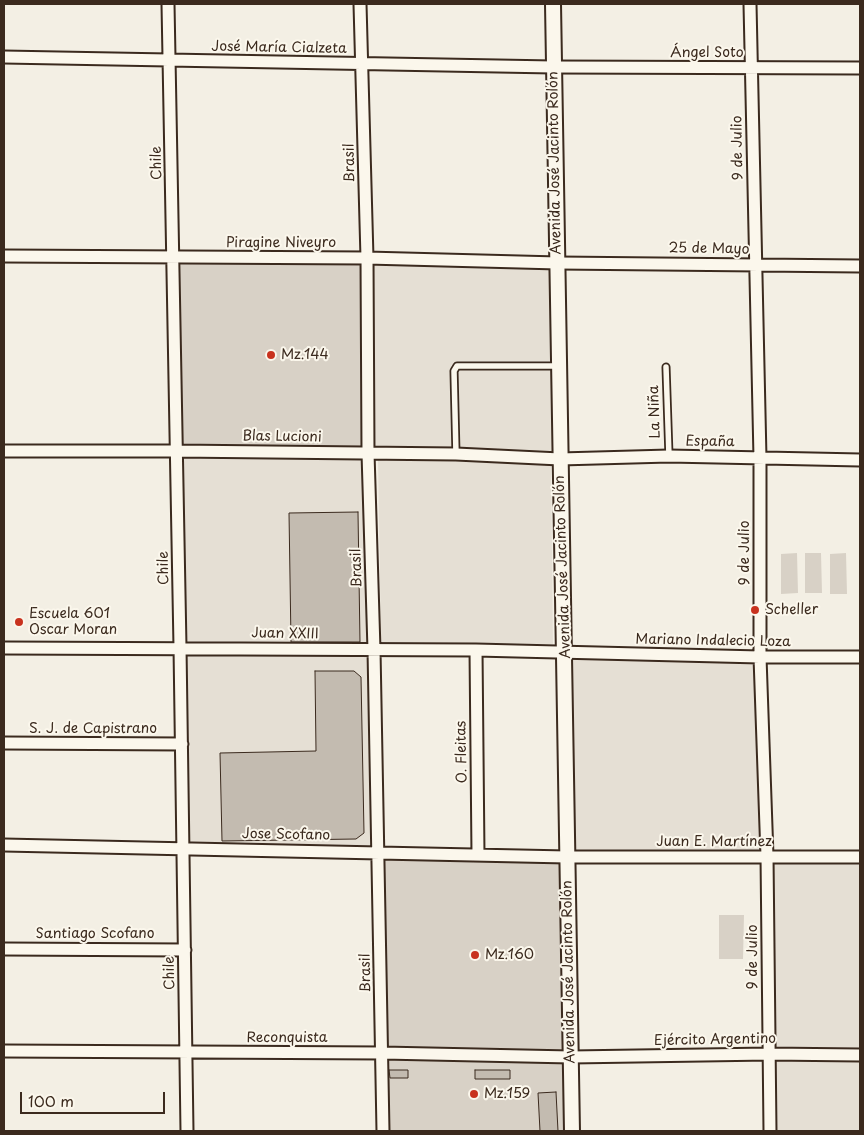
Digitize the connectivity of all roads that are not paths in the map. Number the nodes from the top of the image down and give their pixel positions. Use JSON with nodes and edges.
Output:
{"nodes":[{"id":1,"x":168,"y":4,"type":"edge"},
{"id":2,"x":360,"y":4,"type":"edge"},
{"id":3,"x":553,"y":4,"type":"edge"},
{"id":4,"x":750,"y":4,"type":"edge"},
{"id":5,"x":4,"y":57,"type":"edge"},
{"id":6,"x":170,"y":62,"type":"junction"},
{"id":7,"x":362,"y":64,"type":"junction"},
{"id":8,"x":553,"y":67,"type":"junction"},
{"id":9,"x":751,"y":68,"type":"junction"},
{"id":10,"x":860,"y":68,"type":"edge"},
{"id":11,"x":4,"y":256,"type":"edge"},
{"id":12,"x":174,"y":257,"type":"junction"},
{"id":13,"x":367,"y":258,"type":"junction"},
{"id":14,"x":558,"y":263,"type":"junction"},
{"id":15,"x":756,"y":265,"type":"junction"},
{"id":16,"x":860,"y":266,"type":"edge"},
{"id":17,"x":559,"y":366,"type":"junction"},
{"id":18,"x":666,"y":367,"type":"dead end"},
{"id":19,"x":4,"y":451,"type":"edge"},
{"id":20,"x":177,"y":451,"type":"junction"},
{"id":21,"x":368,"y":453,"type":"junction"},
{"id":22,"x":456,"y":454,"type":"junction"},
{"id":23,"x":668,"y":456,"type":"junction"},
{"id":24,"x":760,"y":458,"type":"junction"},
{"id":25,"x":560,"y":459,"type":"junction"},
{"id":26,"x":860,"y":460,"type":"edge"},
{"id":27,"x":180,"y":647,"type":"junction"},
{"id":28,"x":4,"y":648,"type":"edge"},
{"id":29,"x":374,"y":650,"type":"junction"},
{"id":30,"x":476,"y":650,"type":"junction"},
{"id":31,"x":565,"y":653,"type":"junction"},
{"id":32,"x":760,"y":657,"type":"junction"},
{"id":33,"x":860,"y":657,"type":"edge"},
{"id":34,"x":4,"y":743,"type":"edge"},
{"id":35,"x":182,"y":744,"type":"junction"},
{"id":36,"x":4,"y":845,"type":"edge"},
{"id":37,"x":184,"y":848,"type":"junction"},
{"id":38,"x":378,"y":852,"type":"junction"},
{"id":39,"x":478,"y":855,"type":"junction"},
{"id":40,"x":767,"y":856,"type":"junction"},
{"id":41,"x":567,"y":857,"type":"junction"},
{"id":42,"x":860,"y":857,"type":"edge"},
{"id":43,"x":4,"y":949,"type":"edge"},
{"id":44,"x":185,"y":950,"type":"junction"},
{"id":45,"x":4,"y":1051,"type":"edge"},
{"id":46,"x":187,"y":1053,"type":"junction"},
{"id":47,"x":383,"y":1053,"type":"junction"},
{"id":48,"x":769,"y":1054,"type":"junction"},
{"id":49,"x":860,"y":1056,"type":"edge"},
{"id":50,"x":571,"y":1057,"type":"junction"},
{"id":51,"x":187,"y":1131,"type":"edge"},
{"id":52,"x":383,"y":1131,"type":"edge"},
{"id":53,"x":572,"y":1131,"type":"edge"},
{"id":54,"x":770,"y":1131,"type":"edge"}],
"edges":[{"from":1,"to":6,"type":"street","name":"Chile"},
{"from":2,"to":7,"type":"street","name":"Brasil"},
{"from":3,"to":8,"type":"street","name":"Avenida José Jacinto Rolón"},
{"from":4,"to":9,"type":"street","name":"9 de Julio"},
{"from":5,"to":6,"type":"street","name":"José María Cialzeta"},
{"from":6,"to":7,"type":"street","name":"José María Cialzeta"},
{"from":6,"to":12,"type":"street","name":"Chile"},
{"from":7,"to":8,"type":"street","name":"José María Cialzeta"},
{"from":7,"to":13,"type":"street","name":"Brasil"},
{"from":8,"to":9,"type":"street","name":"Ángel Soto"},
{"from":8,"to":14,"type":"street","name":"Avenida José Jacinto Rolón"},
{"from":9,"to":10,"type":"street","name":"Ángel Soto"},
{"from":9,"to":15,"type":"street","name":"9 de Julio"},
{"from":11,"to":12,"type":"street","name":"Piragine Niveyro"},
{"from":12,"to":13,"type":"street","name":"Piragine Niveyro"},
{"from":12,"to":20,"type":"street","name":"Chile"},
{"from":13,"to":14,"type":"street","name":"Piragine Niveyro"},
{"from":13,"to":21,"type":"street","name":"Brasil"},
{"from":14,"to":15,"type":"street","name":"25 de Mayo"},
{"from":14,"to":17,"type":"street","name":"Avenida José Jacinto Rolón"},
{"from":15,"to":16,"type":"street","name":"25 de Mayo"},
{"from":15,"to":24,"type":"street","name":"9 de Julio"},
{"from":17,"to":22,"type":"lane"},
{"from":17,"to":25,"type":"street","name":"Avenida José Jacinto Rolón"},
{"from":18,"to":23,"type":"lane","name":"La Niña"},
{"from":19,"to":20,"type":"street","name":"Blas Lucioni"},
{"from":20,"to":21,"type":"street","name":"Blas Lucioni"},
{"from":20,"to":27,"type":"street","name":"Chile"},
{"from":21,"to":22,"type":"street","name":"Blas Lucioni"},
{"from":21,"to":29,"type":"street","name":"Brasil"},
{"from":22,"to":25,"type":"street","name":"Blas Lucioni"},
{"from":23,"to":24,"type":"street","name":"España"},
{"from":23,"to":25,"type":"street","name":"España"},
{"from":24,"to":26,"type":"street","name":"España"},
{"from":24,"to":32,"type":"street","name":"9 de Julio"},
{"from":25,"to":31,"type":"street","name":"Avenida José Jacinto Rolón"},
{"from":27,"to":28,"type":"street","name":"Juan XXIII"},
{"from":27,"to":29,"type":"street","name":"Juan XXIII"},
{"from":27,"to":35,"type":"street","name":"Chile"},
{"from":29,"to":30,"type":"street","name":"Juan XXIII"},
{"from":29,"to":38,"type":"street","name":"Brasil"},
{"from":30,"to":31,"type":"street","name":"Juan XXIII"},
{"from":30,"to":39,"type":"street","name":"O. Fleitas"},
{"from":31,"to":32,"type":"street","name":"Mariano Indalecio Loza"},
{"from":31,"to":41,"type":"street","name":"Avenida José Jacinto Rolón"},
{"from":32,"to":33,"type":"street","name":"Mariano Indalecio Loza"},
{"from":32,"to":40,"type":"street","name":"9 de Julio"},
{"from":34,"to":35,"type":"street","name":"S. J. de Capistrano"},
{"from":35,"to":37,"type":"street","name":"Chile"},
{"from":36,"to":37,"type":"street","name":"Jose Scofano"},
{"from":37,"to":38,"type":"street","name":"Jose Scofano"},
{"from":37,"to":44,"type":"street","name":"Chile"},
{"from":38,"to":39,"type":"street","name":"Jose Scofano"},
{"from":38,"to":47,"type":"street","name":"Brasil"},
{"from":39,"to":41,"type":"street","name":"Jose Scofano"},
{"from":40,"to":41,"type":"street","name":"Juan E. Martínez"},
{"from":40,"to":42,"type":"street","name":"Juan E. Martínez"},
{"from":40,"to":48,"type":"street","name":"9 de Julio"},
{"from":41,"to":50,"type":"street","name":"Avenida José Jacinto Rolón"},
{"from":43,"to":44,"type":"street","name":"Santiago Scofano"},
{"from":44,"to":46,"type":"street","name":"Chile"},
{"from":45,"to":46,"type":"street","name":"Reconquista"},
{"from":46,"to":47,"type":"street","name":"Reconquista"},
{"from":46,"to":51,"type":"street","name":"Chile"},
{"from":47,"to":50,"type":"street","name":"Reconquista"},
{"from":47,"to":52,"type":"street","name":"Brasil"},
{"from":48,"to":49,"type":"street","name":"Ejército Argentino"},
{"from":48,"to":50,"type":"street","name":"Ejército Argentino"},
{"from":48,"to":54,"type":"street","name":"9 de Julio"},
{"from":50,"to":53,"type":"street","name":"Avenida José Jacinto Rolón"}]}
